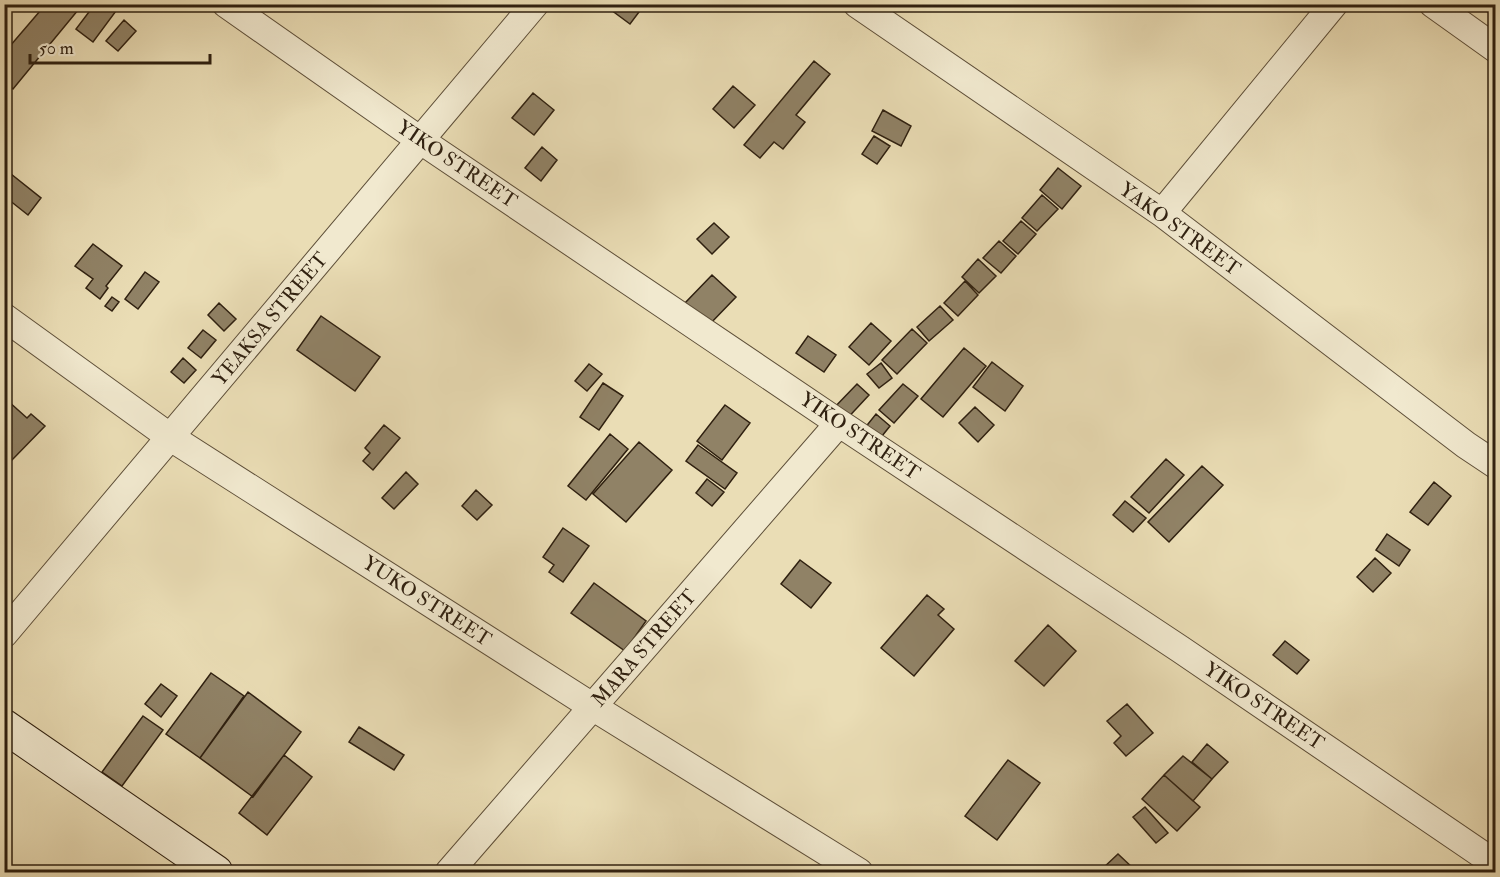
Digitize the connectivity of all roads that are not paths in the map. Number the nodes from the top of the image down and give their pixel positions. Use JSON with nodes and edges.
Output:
{"nodes":[{"id":1,"x":226,"y":4,"type":"edge"},
{"id":2,"x":535,"y":4,"type":"edge"},
{"id":3,"x":856,"y":4,"type":"edge"},
{"id":4,"x":1334,"y":4,"type":"edge"},
{"id":5,"x":1433,"y":4,"type":"edge"},
{"id":6,"x":1496,"y":49,"type":"edge"},
{"id":7,"x":420,"y":140,"type":"junction"},
{"id":8,"x":1162,"y":213,"type":"junction"},
{"id":9,"x":4,"y":317,"type":"edge"},
{"id":10,"x":839,"y":423,"type":"junction"},
{"id":11,"x":170,"y":437,"type":"junction"},
{"id":12,"x":1496,"y":465,"type":"edge"},
{"id":13,"x":4,"y":634,"type":"edge"},
{"id":14,"x":592,"y":707,"type":"junction"},
{"id":15,"x":4,"y":726,"type":"edge"},
{"id":16,"x":1496,"y":864,"type":"edge"},
{"id":17,"x":216,"y":873,"type":"edge"},
{"id":18,"x":449,"y":873,"type":"edge"},
{"id":19,"x":859,"y":873,"type":"edge"}],
"edges":[{"from":1,"to":7,"type":"street","name":"YIKO STREET"},
{"from":2,"to":7,"type":"street","name":"YEAKSA STREET"},
{"from":3,"to":8,"type":"street","name":"YAKO STREET"},
{"from":4,"to":8,"type":"street"},
{"from":5,"to":6,"type":"street"},
{"from":7,"to":10,"type":"street","name":"YIKO STREET"},
{"from":7,"to":11,"type":"street","name":"YEAKSA STREET"},
{"from":8,"to":12,"type":"street","name":"YAKO STREET"},
{"from":9,"to":11,"type":"street","name":"YUKO STREET"},
{"from":10,"to":14,"type":"street","name":"MARA STREET"},
{"from":10,"to":16,"type":"street","name":"YIKO STREET"},
{"from":11,"to":13,"type":"street","name":"YEAKSA STREET"},
{"from":11,"to":14,"type":"street","name":"YUKO STREET"},
{"from":14,"to":18,"type":"street","name":"MARA STREET"},
{"from":14,"to":19,"type":"street","name":"YUKO STREET"},
{"from":15,"to":17,"type":"street"}]}
